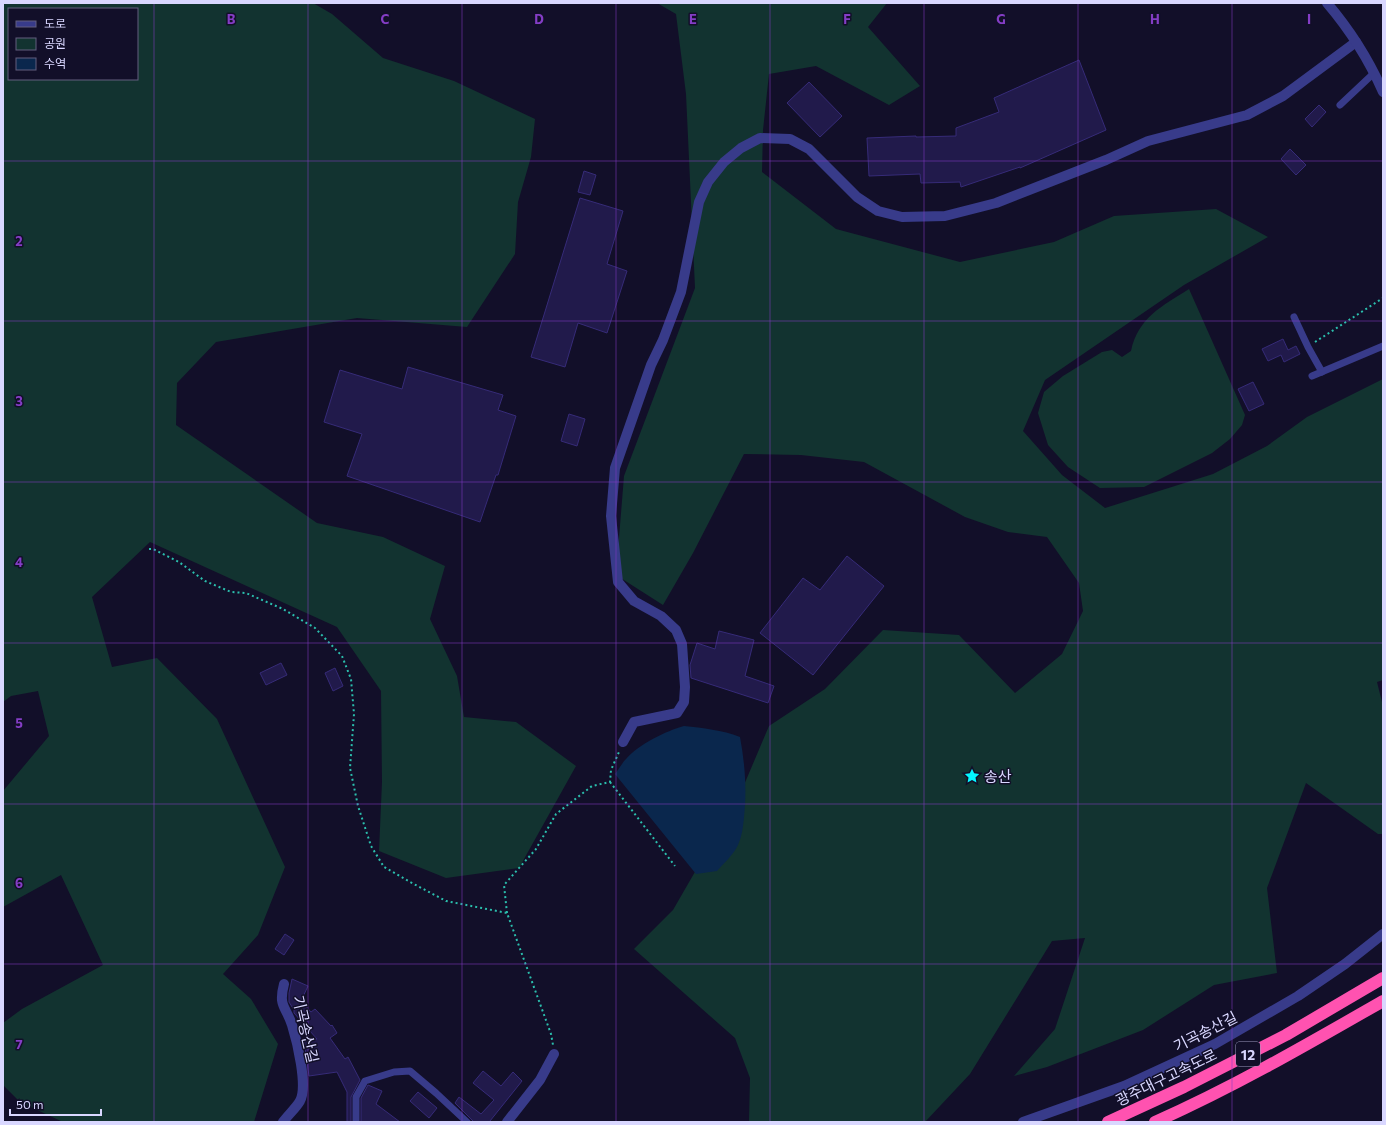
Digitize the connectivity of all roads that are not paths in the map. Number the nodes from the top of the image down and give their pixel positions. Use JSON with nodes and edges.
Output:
{"nodes":[{"id":1,"x":1327,"y":3,"type":"edge"},
{"id":2,"x":1356,"y":42,"type":"junction"},
{"id":3,"x":1374,"y":73,"type":"junction"},
{"id":4,"x":1383,"y":92,"type":"edge"},
{"id":5,"x":1340,"y":105,"type":"dead end"},
{"id":6,"x":1294,"y":317,"type":"dead end"},
{"id":7,"x":1383,"y":346,"type":"edge"},
{"id":8,"x":1322,"y":372,"type":"junction"},
{"id":9,"x":1312,"y":376,"type":"dead end"},
{"id":10,"x":623,"y":742,"type":"road end"},
{"id":11,"x":1383,"y":934,"type":"edge"},
{"id":12,"x":1383,"y":978,"type":"edge"},
{"id":13,"x":284,"y":984,"type":"dead end"},
{"id":14,"x":1383,"y":1001,"type":"edge"},
{"id":15,"x":554,"y":1054,"type":"road end"},
{"id":16,"x":283,"y":1122,"type":"edge"},
{"id":17,"x":356,"y":1122,"type":"edge"},
{"id":18,"x":467,"y":1122,"type":"edge"},
{"id":19,"x":507,"y":1122,"type":"edge"},
{"id":20,"x":1023,"y":1122,"type":"edge"},
{"id":21,"x":1108,"y":1122,"type":"edge"},
{"id":22,"x":1155,"y":1122,"type":"edge"}],
"edges":[{"from":1,"to":2,"type":"street"},
{"from":2,"to":3,"type":"street"},
{"from":2,"to":10,"type":"street"},
{"from":3,"to":4,"type":"street"},
{"from":3,"to":5,"type":"lane"},
{"from":6,"to":8,"type":"lane"},
{"from":7,"to":8,"type":"lane"},
{"from":8,"to":9,"type":"lane"},
{"from":11,"to":20,"type":"street","name":"기곡송산길"},
{"from":12,"to":21,"type":"highway","name":"광주대구고속도로","number":"12"},
{"from":13,"to":16,"type":"street","name":"기곡송산길"},
{"from":14,"to":22,"type":"highway","number":"12"},
{"from":15,"to":19,"type":"street"},
{"from":17,"to":18,"type":"lane"}]}
